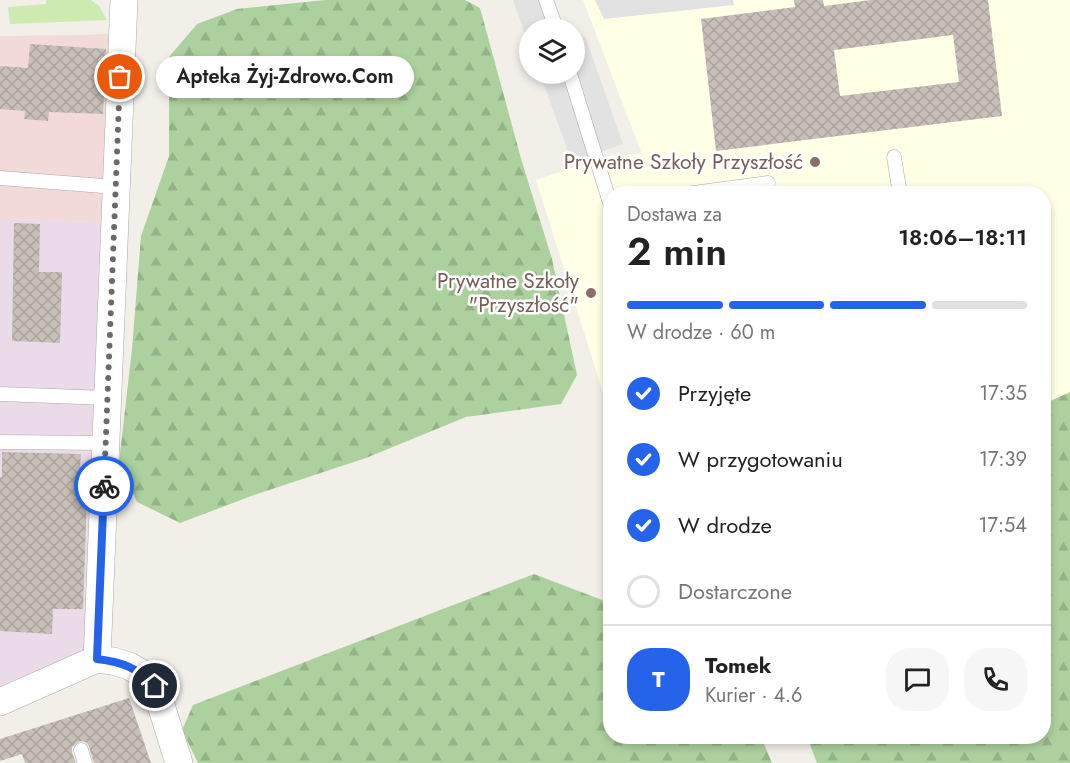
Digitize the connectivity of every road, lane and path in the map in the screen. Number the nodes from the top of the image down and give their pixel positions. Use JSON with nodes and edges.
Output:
{"nodes":[{"id":1,"x":124,"y":0,"type":"edge"},
{"id":2,"x":546,"y":0,"type":"edge"},
{"id":3,"x":552,"y":18,"type":"edge"},
{"id":4,"x":573,"y":84,"type":"edge"},
{"id":5,"x":894,"y":158,"type":"dead end"},
{"id":6,"x":0,"y":177,"type":"edge"},
{"id":7,"x":768,"y":183,"type":"dead end"},
{"id":8,"x":605,"y":186,"type":"edge"},
{"id":9,"x":746,"y":186,"type":"edge"},
{"id":10,"x":899,"y":186,"type":"edge"},
{"id":11,"x":116,"y":187,"type":"junction"},
{"id":12,"x":0,"y":394,"type":"edge"},
{"id":13,"x":107,"y":398,"type":"junction"},
{"id":14,"x":0,"y":442,"type":"edge"},
{"id":15,"x":106,"y":443,"type":"junction"},
{"id":16,"x":97,"y":659,"type":"junction"},
{"id":17,"x":0,"y":702,"type":"edge"},
{"id":18,"x":179,"y":763,"type":"edge"}],
"edges":[{"from":1,"to":11,"type":"street"},
{"from":2,"to":3,"type":"lane"},
{"from":4,"to":8,"type":"lane"},
{"from":5,"to":10,"type":"lane"},
{"from":6,"to":11,"type":"lane"},
{"from":7,"to":9,"type":"lane"},
{"from":11,"to":13,"type":"street"},
{"from":12,"to":13,"type":"lane"},
{"from":13,"to":15,"type":"street"},
{"from":14,"to":15,"type":"lane"},
{"from":15,"to":16,"type":"street"},
{"from":16,"to":17,"type":"street"},
{"from":16,"to":18,"type":"street"}]}
